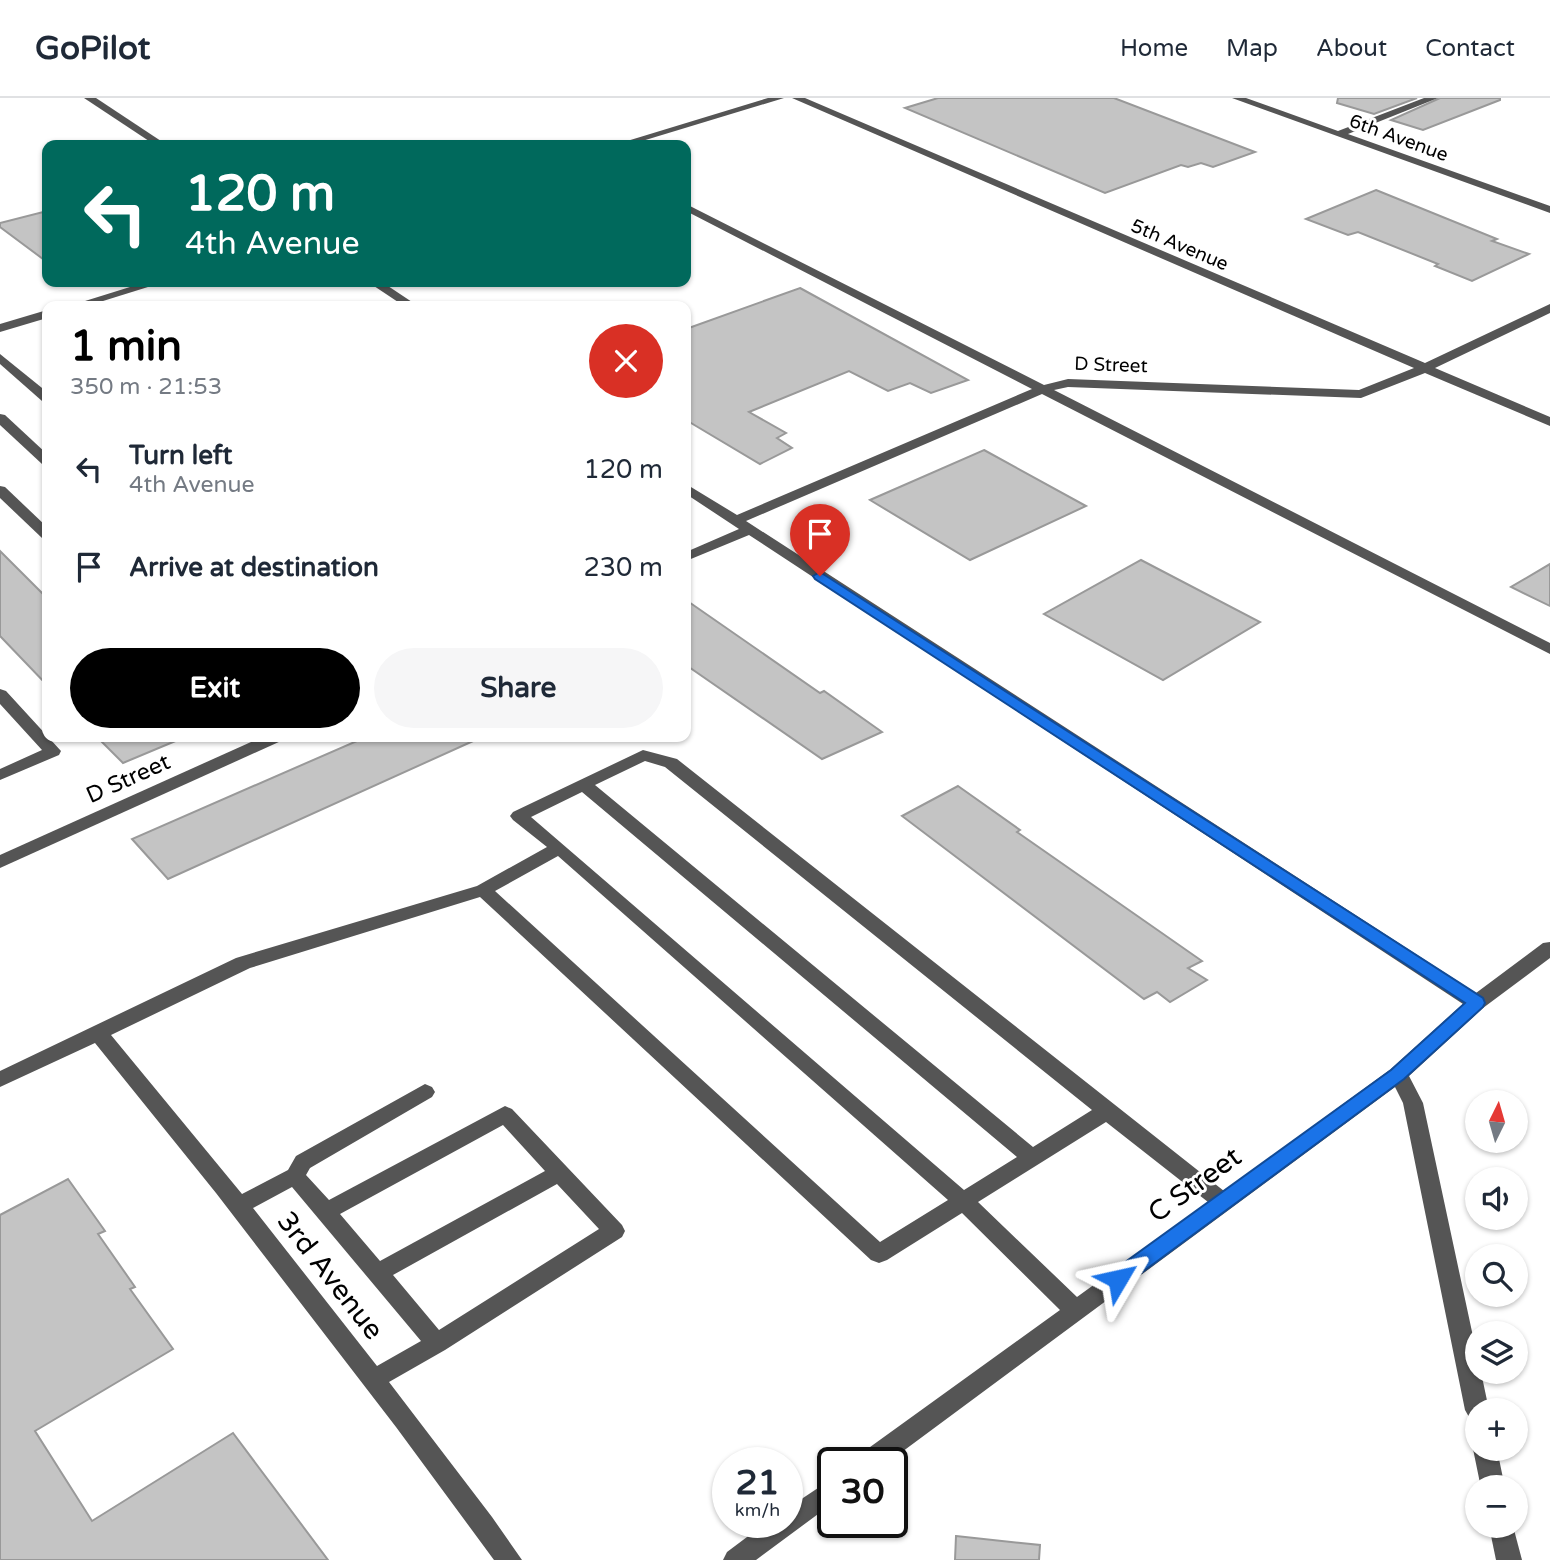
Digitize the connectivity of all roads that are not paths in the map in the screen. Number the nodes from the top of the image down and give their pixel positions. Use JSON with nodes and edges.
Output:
{"nodes":[{"id":1,"x":89,"y":98,"type":"edge"},
{"id":2,"x":779,"y":98,"type":"edge"},
{"id":3,"x":797,"y":98,"type":"edge"},
{"id":4,"x":1237,"y":98,"type":"edge"},
{"id":5,"x":1433,"y":98,"type":"edge"},
{"id":6,"x":1339,"y":134,"type":"junction"},
{"id":7,"x":154,"y":140,"type":"edge"},
{"id":8,"x":636,"y":140,"type":"edge"},
{"id":9,"x":1550,"y":196,"type":"edge"},
{"id":10,"x":1533,"y":204,"type":"junction"},
{"id":11,"x":1550,"y":210,"type":"edge"},
{"id":12,"x":691,"y":211,"type":"edge"},
{"id":13,"x":141,"y":287,"type":"edge"},
{"id":14,"x":382,"y":287,"type":"edge"},
{"id":15,"x":92,"y":301,"type":"edge"},
{"id":16,"x":404,"y":301,"type":"edge"},
{"id":17,"x":1550,"y":308,"type":"edge"},
{"id":18,"x":42,"y":315,"type":"edge"},
{"id":19,"x":0,"y":328,"type":"edge"},
{"id":20,"x":0,"y":358,"type":"edge"},
{"id":21,"x":1425,"y":368,"type":"junction"},
{"id":22,"x":20,"y":374,"type":"junction"},
{"id":23,"x":0,"y":380,"type":"edge"},
{"id":24,"x":1040,"y":390,"type":"junction"},
{"id":25,"x":42,"y":394,"type":"edge"},
{"id":26,"x":0,"y":418,"type":"edge"},
{"id":27,"x":1550,"y":422,"type":"edge"},
{"id":28,"x":42,"y":456,"type":"edge"},
{"id":29,"x":0,"y":490,"type":"edge"},
{"id":30,"x":691,"y":491,"type":"edge"},
{"id":31,"x":734,"y":521,"type":"junction"},
{"id":32,"x":42,"y":528,"type":"edge"},
{"id":33,"x":749,"y":530,"type":"junction"},
{"id":34,"x":691,"y":555,"type":"edge"},
{"id":35,"x":1550,"y":649,"type":"edge"},
{"id":36,"x":0,"y":694,"type":"edge"},
{"id":37,"x":42,"y":739,"type":"edge"},
{"id":38,"x":45,"y":742,"type":"edge"},
{"id":39,"x":264,"y":742,"type":"edge"},
{"id":40,"x":0,"y":775,"type":"edge"},
{"id":41,"x":583,"y":785,"type":"junction"},
{"id":42,"x":559,"y":848,"type":"junction"},
{"id":43,"x":0,"y":862,"type":"edge"},
{"id":44,"x":483,"y":890,"type":"junction"},
{"id":45,"x":1550,"y":948,"type":"edge"},
{"id":46,"x":1476,"y":1003,"type":"junction"},
{"id":47,"x":97,"y":1033,"type":"junction"},
{"id":48,"x":1398,"y":1074,"type":"junction"},
{"id":49,"x":0,"y":1080,"type":"edge"},
{"id":50,"x":425,"y":1093,"type":"dead end"},
{"id":51,"x":1107,"y":1111,"type":"junction"},
{"id":52,"x":1032,"y":1158,"type":"junction"},
{"id":53,"x":559,"y":1173,"type":"junction"},
{"id":54,"x":295,"y":1176,"type":"junction"},
{"id":55,"x":963,"y":1201,"type":"junction"},
{"id":56,"x":1223,"y":1202,"type":"junction"},
{"id":57,"x":239,"y":1205,"type":"junction"},
{"id":58,"x":326,"y":1212,"type":"junction"},
{"id":59,"x":377,"y":1273,"type":"junction"},
{"id":60,"x":1075,"y":1310,"type":"junction"},
{"id":61,"x":437,"y":1343,"type":"junction"},
{"id":62,"x":374,"y":1379,"type":"junction"},
{"id":63,"x":1474,"y":1398,"type":"edge"},
{"id":64,"x":890,"y":1447,"type":"edge"},
{"id":65,"x":766,"y":1538,"type":"edge"},
{"id":66,"x":1504,"y":1538,"type":"edge"},
{"id":67,"x":509,"y":1560,"type":"edge"},
{"id":68,"x":736,"y":1560,"type":"edge"},
{"id":69,"x":1508,"y":1560,"type":"edge"}],
"edges":[{"from":1,"to":7,"type":"street"},
{"from":2,"to":8,"type":"street"},
{"from":3,"to":21,"type":"street","name":"5th Avenue"},
{"from":4,"to":6,"type":"street","name":"6th Avenue"},
{"from":5,"to":6,"type":"street"},
{"from":6,"to":10,"type":"street","name":"6th Avenue"},
{"from":9,"to":10,"type":"street"},
{"from":10,"to":11,"type":"street","name":"6th Avenue"},
{"from":12,"to":24,"type":"street"},
{"from":13,"to":15,"type":"street"},
{"from":14,"to":16,"type":"street"},
{"from":17,"to":21,"type":"street","name":"D Street"},
{"from":18,"to":19,"type":"street"},
{"from":20,"to":22,"type":"street"},
{"from":21,"to":24,"type":"street","name":"D Street"},
{"from":21,"to":27,"type":"street","name":"5th Avenue"},
{"from":22,"to":23,"type":"street"},
{"from":22,"to":25,"type":"street"},
{"from":24,"to":31,"type":"street","name":"D Street"},
{"from":24,"to":35,"type":"street"},
{"from":26,"to":28,"type":"street"},
{"from":29,"to":32,"type":"street"},
{"from":30,"to":31,"type":"street"},
{"from":31,"to":33,"type":"street"},
{"from":33,"to":34,"type":"street"},
{"from":33,"to":46,"type":"street"},
{"from":36,"to":37,"type":"street"},
{"from":38,"to":40,"type":"street"},
{"from":39,"to":43,"type":"street","name":"D Street"},
{"from":41,"to":42,"type":"street"},
{"from":41,"to":51,"type":"street"},
{"from":41,"to":52,"type":"street"},
{"from":42,"to":44,"type":"street"},
{"from":42,"to":55,"type":"street"},
{"from":44,"to":47,"type":"street"},
{"from":44,"to":55,"type":"street"},
{"from":45,"to":46,"type":"street","name":"C Street"},
{"from":46,"to":48,"type":"street","name":"C Street"},
{"from":47,"to":49,"type":"street"},
{"from":47,"to":57,"type":"street","name":"3rd Avenue"},
{"from":48,"to":56,"type":"street","name":"C Street"},
{"from":48,"to":63,"type":"street"},
{"from":50,"to":54,"type":"street"},
{"from":51,"to":52,"type":"street"},
{"from":51,"to":56,"type":"street"},
{"from":52,"to":55,"type":"street"},
{"from":53,"to":58,"type":"street"},
{"from":53,"to":59,"type":"street"},
{"from":53,"to":61,"type":"street"},
{"from":54,"to":57,"type":"street"},
{"from":54,"to":58,"type":"street"},
{"from":55,"to":60,"type":"street"},
{"from":56,"to":60,"type":"street","name":"C Street"},
{"from":57,"to":62,"type":"street","name":"3rd Avenue"},
{"from":58,"to":59,"type":"street"},
{"from":59,"to":61,"type":"street"},
{"from":60,"to":64,"type":"street","name":"C Street"},
{"from":61,"to":62,"type":"street"},
{"from":62,"to":67,"type":"street","name":"3rd Avenue"},
{"from":65,"to":68,"type":"street"},
{"from":66,"to":69,"type":"street"}]}
